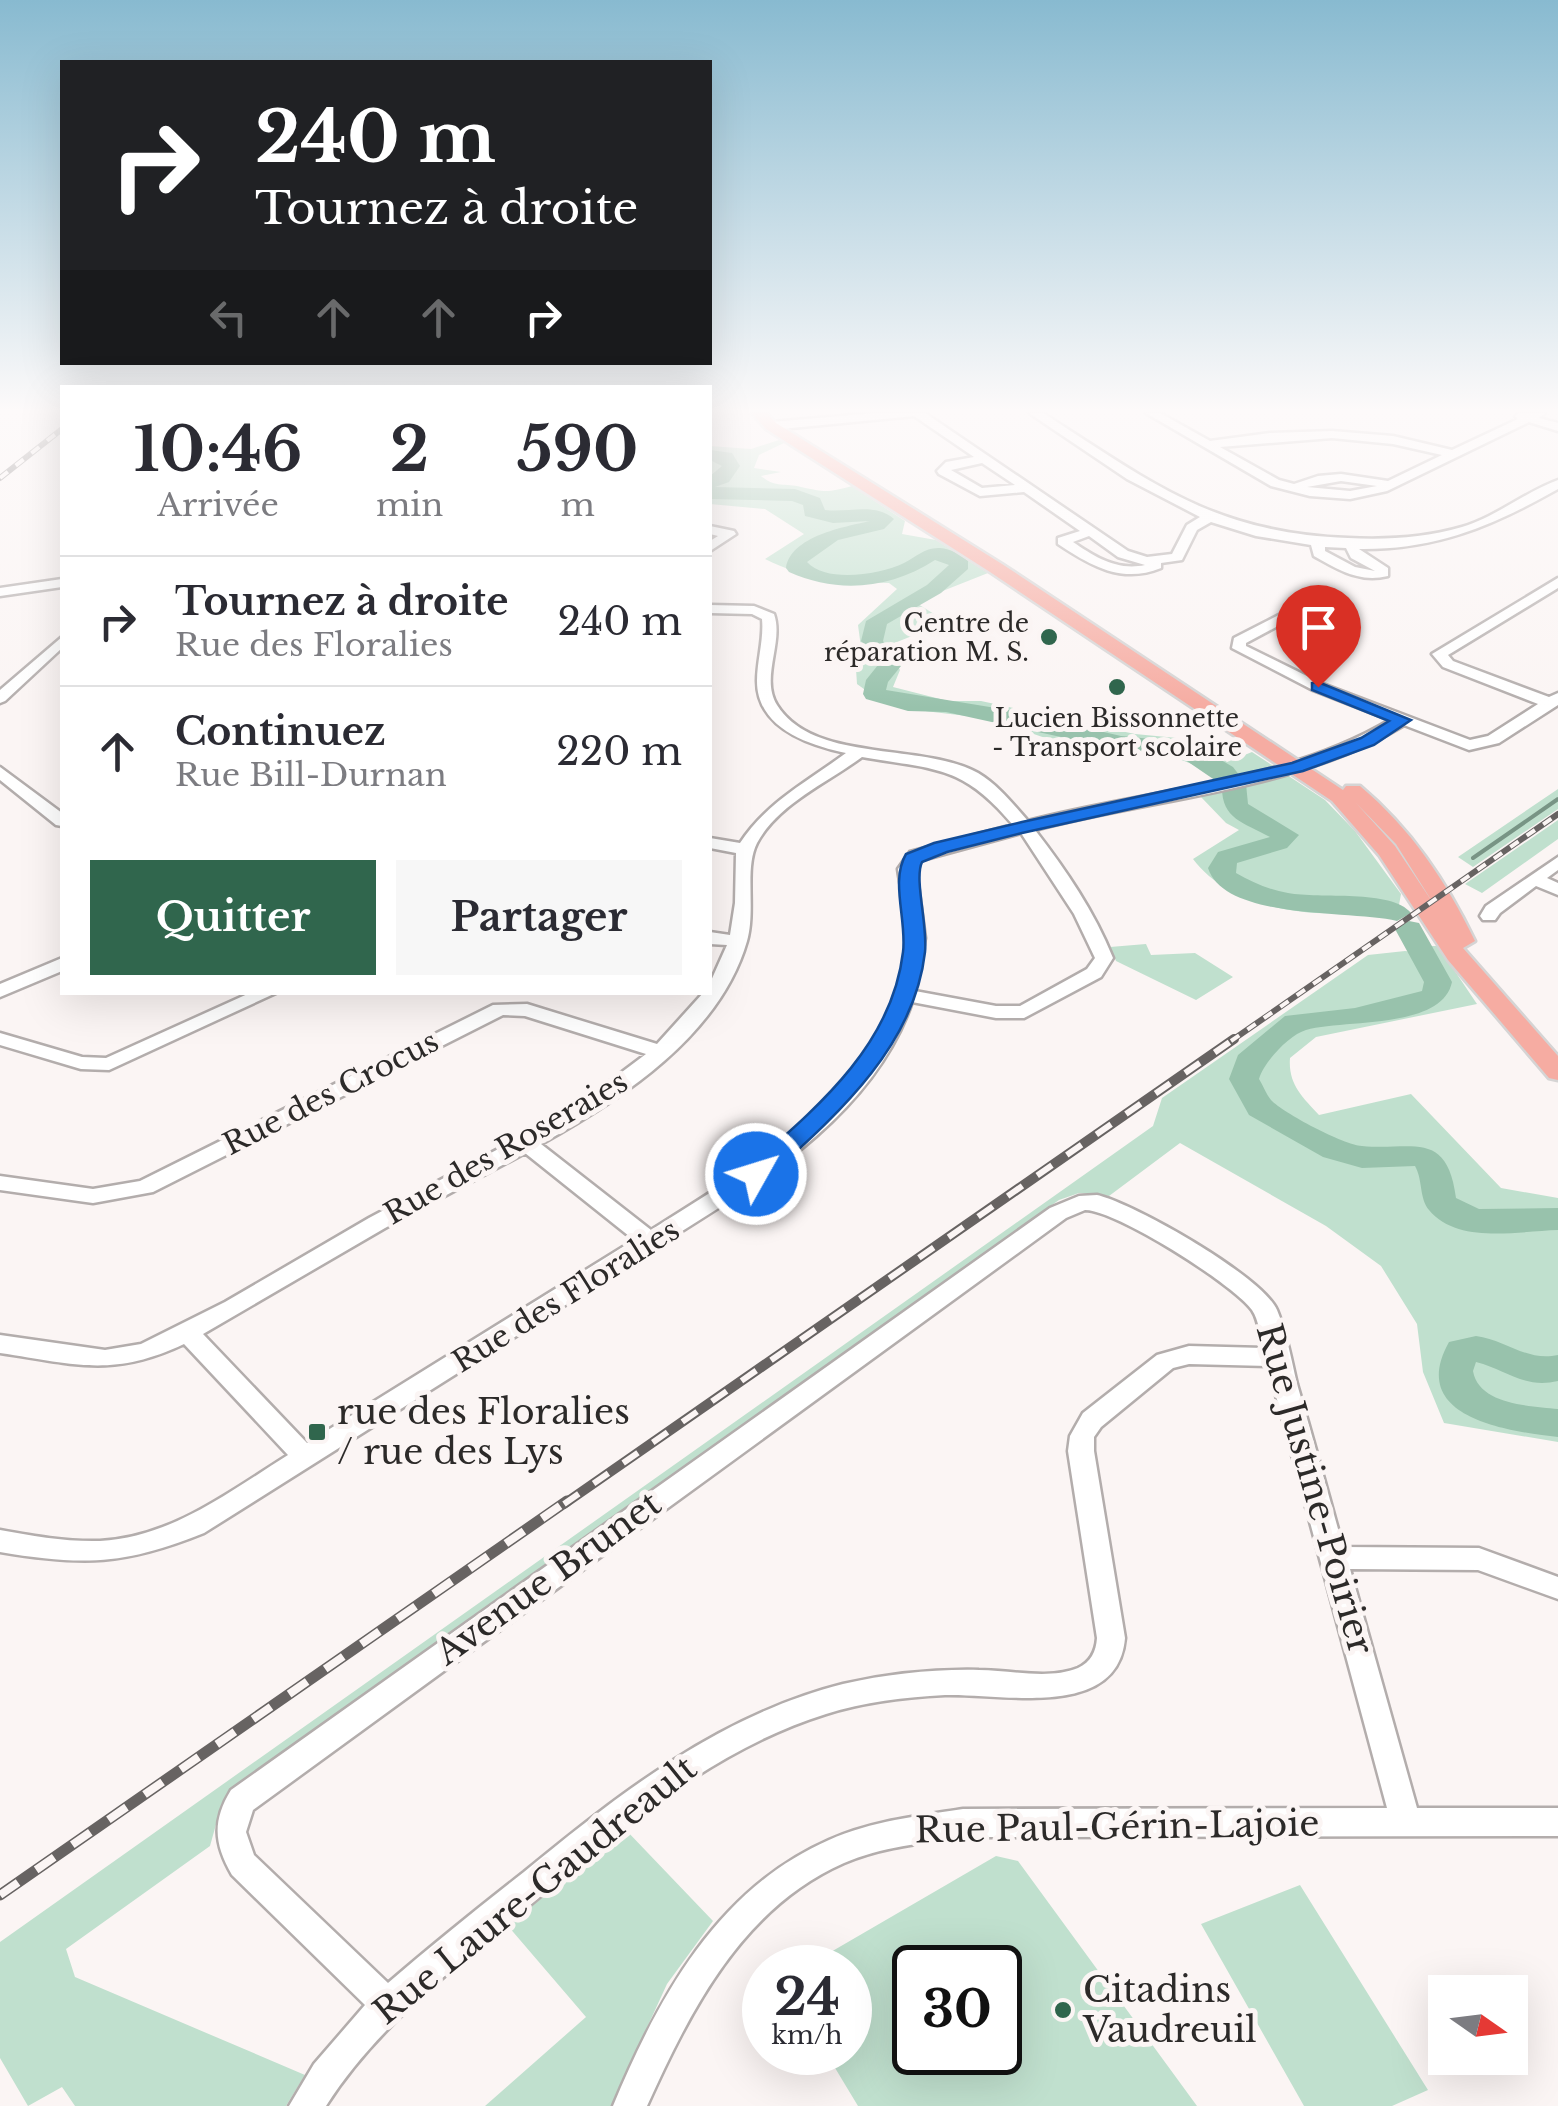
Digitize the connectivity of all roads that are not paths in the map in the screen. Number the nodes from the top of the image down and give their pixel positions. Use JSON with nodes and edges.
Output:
{"nodes":[{"id":1,"x":908,"y":511,"type":"edge"},
{"id":2,"x":1059,"y":511,"type":"edge"},
{"id":3,"x":1197,"y":511,"type":"edge"},
{"id":4,"x":1503,"y":511,"type":"edge"},
{"id":5,"x":1210,"y":517,"type":"junction"},
{"id":6,"x":712,"y":530,"type":"edge"},
{"id":7,"x":1089,"y":532,"type":"junction"},
{"id":8,"x":1317,"y":541,"type":"junction"},
{"id":9,"x":1349,"y":542,"type":"junction"},
{"id":10,"x":712,"y":545,"type":"edge"},
{"id":11,"x":1157,"y":561,"type":"junction"},
{"id":12,"x":1558,"y":582,"type":"edge"},
{"id":13,"x":60,"y":583,"type":"edge"},
{"id":14,"x":0,"y":592,"type":"edge"},
{"id":15,"x":1310,"y":603,"type":"dead end"},
{"id":16,"x":712,"y":610,"type":"edge"},
{"id":17,"x":60,"y":643,"type":"edge"},
{"id":18,"x":0,"y":698,"type":"edge"},
{"id":19,"x":1554,"y":700,"type":"edge"},
{"id":20,"x":1402,"y":720,"type":"junction"},
{"id":21,"x":858,"y":752,"type":"junction"},
{"id":22,"x":1305,"y":765,"type":"junction"},
{"id":23,"x":0,"y":772,"type":"edge"},
{"id":24,"x":60,"y":819,"type":"edge"},
{"id":25,"x":1022,"y":828,"type":"junction"},
{"id":26,"x":712,"y":844,"type":"edge"},
{"id":27,"x":746,"y":850,"type":"junction"},
{"id":28,"x":1558,"y":862,"type":"edge"},
{"id":29,"x":1534,"y":879,"type":"junction"},
{"id":30,"x":1558,"y":890,"type":"edge"},
{"id":31,"x":1489,"y":916,"type":"dead end"},
{"id":32,"x":712,"y":938,"type":"edge"},
{"id":33,"x":738,"y":941,"type":"junction"},
{"id":34,"x":60,"y":965,"type":"edge"},
{"id":35,"x":0,"y":991,"type":"edge"},
{"id":36,"x":712,"y":994,"type":"edge"},
{"id":37,"x":262,"y":995,"type":"edge"},
{"id":38,"x":711,"y":995,"type":"edge"},
{"id":39,"x":903,"y":996,"type":"junction"},
{"id":40,"x":0,"y":1039,"type":"edge"},
{"id":41,"x":661,"y":1052,"type":"junction"},
{"id":42,"x":1558,"y":1072,"type":"edge"},
{"id":43,"x":524,"y":1142,"type":"junction"},
{"id":44,"x":0,"y":1183,"type":"edge"},
{"id":45,"x":1078,"y":1204,"type":"joint"},
{"id":46,"x":652,"y":1243,"type":"junction"},
{"id":47,"x":186,"y":1331,"type":"junction"},
{"id":48,"x":0,"y":1344,"type":"edge"},
{"id":49,"x":1280,"y":1356,"type":"junction"},
{"id":50,"x":306,"y":1458,"type":"junction"},
{"id":51,"x":0,"y":1542,"type":"edge"},
{"id":52,"x":1336,"y":1558,"type":"junction"},
{"id":53,"x":1558,"y":1588,"type":"edge"},
{"id":54,"x":1558,"y":1822,"type":"edge"},
{"id":55,"x":1406,"y":1824,"type":"junction"},
{"id":56,"x":387,"y":2004,"type":"junction"},
{"id":57,"x":306,"y":2106,"type":"edge"},
{"id":58,"x":630,"y":2106,"type":"edge"}],
"edges":[{"from":1,"to":22,"type":"main road"},
{"from":2,"to":7,"type":"street"},
{"from":3,"to":5,"type":"street"},
{"from":4,"to":9,"type":"street"},
{"from":5,"to":8,"type":"street"},
{"from":5,"to":11,"type":"street"},
{"from":6,"to":10,"type":"street"},
{"from":7,"to":11,"type":"street"},
{"from":7,"to":11,"type":"street"},
{"from":8,"to":9,"type":"street"},
{"from":8,"to":9,"type":"street"},
{"from":12,"to":19,"type":"street"},
{"from":13,"to":14,"type":"street"},
{"from":15,"to":20,"type":"street"},
{"from":16,"to":21,"type":"street"},
{"from":17,"to":18,"type":"street"},
{"from":19,"to":20,"type":"street"},
{"from":20,"to":22,"type":"street","name":"Rue des Floralies"},
{"from":21,"to":25,"type":"street"},
{"from":21,"to":27,"type":"street"},
{"from":22,"to":25,"type":"street","name":"Rue des Floralies"},
{"from":22,"to":42,"type":"main road"},
{"from":23,"to":24,"type":"street"},
{"from":25,"to":39,"type":"street","name":"Rue des Floralies"},
{"from":25,"to":39,"type":"street"},
{"from":26,"to":27,"type":"street"},
{"from":27,"to":33,"type":"street","name":"Rue des Roseraies"},
{"from":28,"to":29,"type":"street"},
{"from":29,"to":30,"type":"street"},
{"from":29,"to":31,"type":"street"},
{"from":32,"to":33,"type":"street"},
{"from":33,"to":36,"type":"street","name":"Rue des Roseraies"},
{"from":34,"to":35,"type":"street"},
{"from":37,"to":40,"type":"street"},
{"from":38,"to":41,"type":"street","name":"Rue des Roseraies"},
{"from":39,"to":46,"type":"street","name":"Rue des Floralies"},
{"from":41,"to":43,"type":"street","name":"Rue des Roseraies"},
{"from":41,"to":44,"type":"street","name":"Rue des Crocus"},
{"from":43,"to":46,"type":"street"},
{"from":43,"to":47,"type":"street","name":"Rue des Roseraies"},
{"from":45,"to":49,"type":"street","name":"Rue Justine-Poirier"},
{"from":45,"to":56,"type":"street","name":"Avenue Brunet"},
{"from":46,"to":50,"type":"street","name":"Rue des Floralies"},
{"from":47,"to":48,"type":"street","name":"Rue des Roseraies"},
{"from":47,"to":50,"type":"street"},
{"from":49,"to":52,"type":"street","name":"Rue Justine-Poirier"},
{"from":49,"to":56,"type":"street","name":"Rue Laure-Gaudreault"},
{"from":50,"to":51,"type":"street","name":"Rue des Floralies"},
{"from":52,"to":53,"type":"street"},
{"from":52,"to":55,"type":"street","name":"Rue Justine-Poirier"},
{"from":54,"to":55,"type":"street","name":"Rue Paul-Gérin-Lajoie"},
{"from":55,"to":58,"type":"street","name":"Rue Paul-Gérin-Lajoie"},
{"from":56,"to":57,"type":"street","name":"Rue Laure-Gaudreault"}]}
